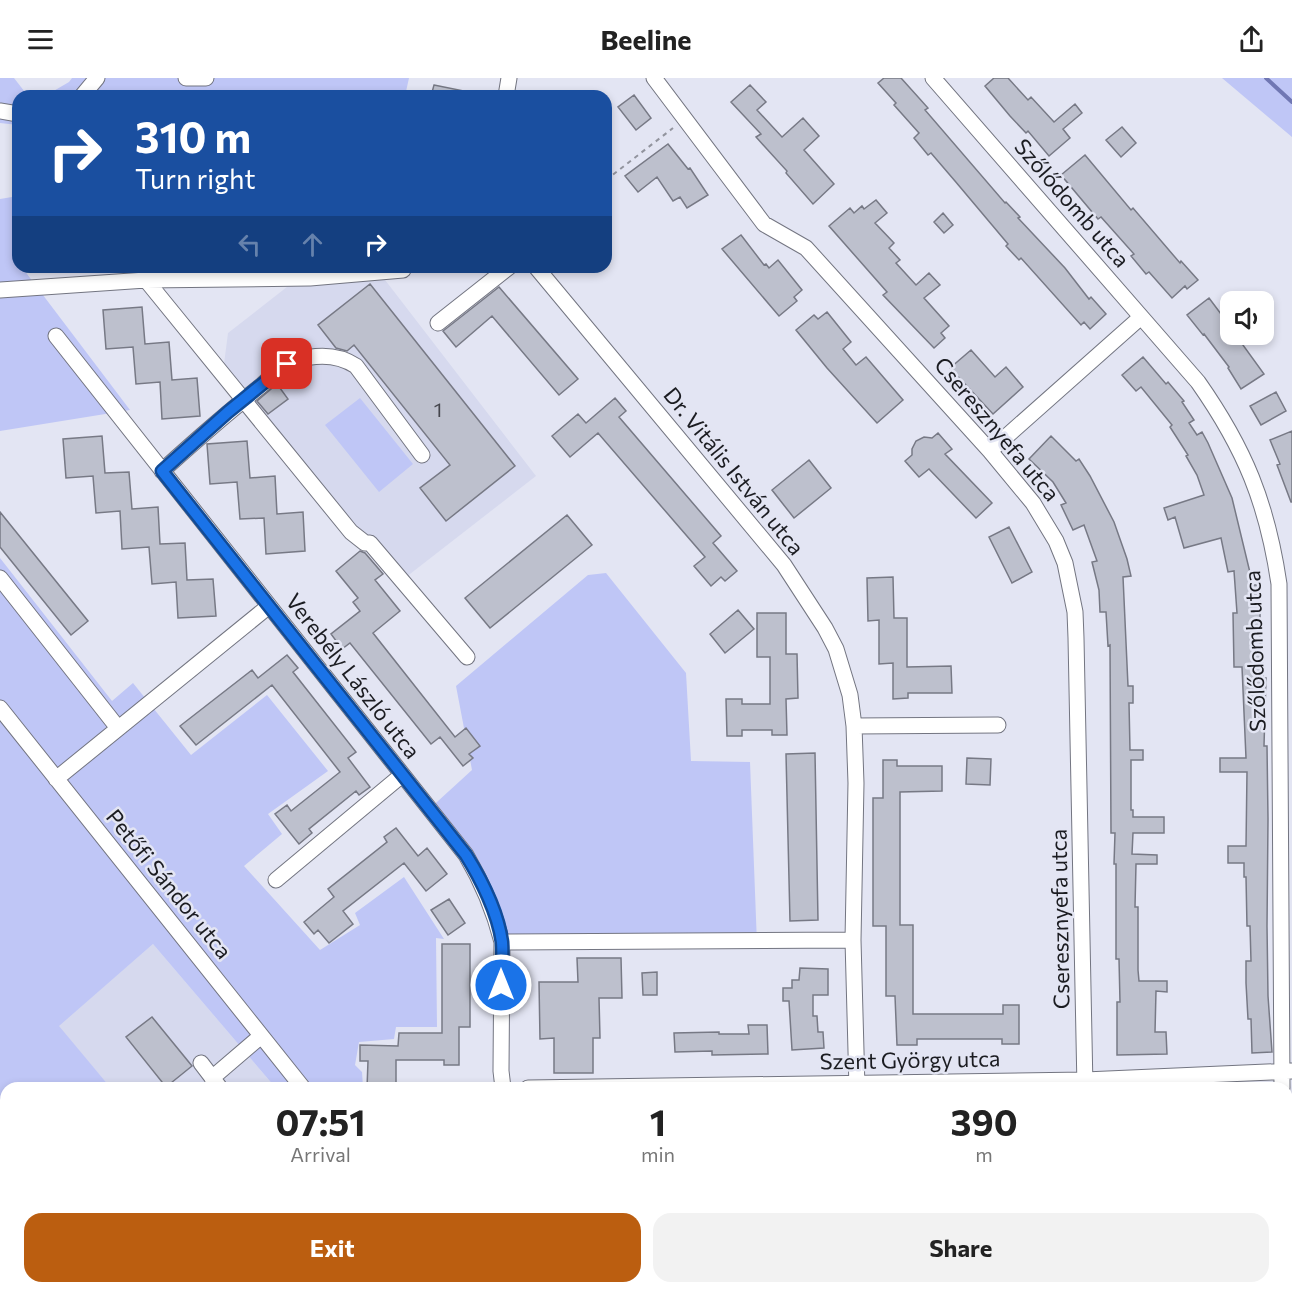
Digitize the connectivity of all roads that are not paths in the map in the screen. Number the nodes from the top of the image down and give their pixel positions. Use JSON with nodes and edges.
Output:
{"nodes":[{"id":1,"x":97,"y":78,"type":"edge"},
{"id":2,"x":186,"y":78,"type":"edge"},
{"id":3,"x":206,"y":78,"type":"edge"},
{"id":4,"x":654,"y":78,"type":"edge"},
{"id":5,"x":933,"y":78,"type":"edge"},
{"id":6,"x":87,"y":90,"type":"edge"},
{"id":7,"x":290,"y":273,"type":"edge"},
{"id":8,"x":501,"y":273,"type":"edge"},
{"id":9,"x":541,"y":273,"type":"edge"},
{"id":10,"x":146,"y":280,"type":"junction"},
{"id":11,"x":0,"y":290,"type":"edge"},
{"id":12,"x":1141,"y":317,"type":"junction"},
{"id":13,"x":438,"y":323,"type":"dead end"},
{"id":14,"x":56,"y":336,"type":"dead end"},
{"id":15,"x":243,"y":400,"type":"junction"},
{"id":16,"x":990,"y":451,"type":"junction"},
{"id":17,"x":422,"y":455,"type":"dead end"},
{"id":18,"x":162,"y":471,"type":"junction"},
{"id":19,"x":0,"y":578,"type":"edge"},
{"id":20,"x":269,"y":606,"type":"junction"},
{"id":21,"x":467,"y":657,"type":"dead end"},
{"id":22,"x":0,"y":708,"type":"edge"},
{"id":23,"x":998,"y":725,"type":"dead end"},
{"id":24,"x":854,"y":726,"type":"junction"},
{"id":25,"x":118,"y":728,"type":"junction"},
{"id":26,"x":402,"y":775,"type":"junction"},
{"id":27,"x":56,"y":779,"type":"junction"},
{"id":28,"x":276,"y":880,"type":"dead end"},
{"id":29,"x":853,"y":940,"type":"junction"},
{"id":30,"x":502,"y":942,"type":"junction"},
{"id":31,"x":261,"y":1036,"type":"junction"},
{"id":32,"x":201,"y":1064,"type":"dead end"},
{"id":33,"x":1285,"y":1077,"type":"edge"},
{"id":34,"x":215,"y":1082,"type":"edge"},
{"id":35,"x":217,"y":1082,"type":"edge"},
{"id":36,"x":298,"y":1082,"type":"edge"},
{"id":37,"x":502,"y":1082,"type":"edge"},
{"id":38,"x":857,"y":1082,"type":"edge"},
{"id":39,"x":1085,"y":1082,"type":"edge"},
{"id":40,"x":1142,"y":1082,"type":"edge"}],
"edges":[{"from":1,"to":6,"type":"street"},
{"from":2,"to":3,"type":"street"},
{"from":4,"to":16,"type":"street","name":"Cseresznyefa utca"},
{"from":5,"to":12,"type":"street","name":"Szőlődomb utca"},
{"from":7,"to":10,"type":"street"},
{"from":8,"to":13,"type":"street"},
{"from":9,"to":24,"type":"street","name":"Dr. Vitális István utca"},
{"from":10,"to":11,"type":"street"},
{"from":10,"to":15,"type":"street"},
{"from":12,"to":16,"type":"street"},
{"from":12,"to":33,"type":"street","name":"Szőlődomb utca"},
{"from":14,"to":18,"type":"street","name":"Verebély László utca"},
{"from":15,"to":17,"type":"street"},
{"from":15,"to":18,"type":"street"},
{"from":15,"to":21,"type":"street"},
{"from":16,"to":39,"type":"street","name":"Cseresznyefa utca"},
{"from":18,"to":20,"type":"street","name":"Verebély László utca"},
{"from":19,"to":25,"type":"street"},
{"from":20,"to":25,"type":"street"},
{"from":20,"to":26,"type":"street","name":"Verebély László utca"},
{"from":22,"to":27,"type":"street","name":"Petőfi Sándor utca"},
{"from":23,"to":24,"type":"street"},
{"from":24,"to":29,"type":"street","name":"Dr. Vitális István utca"},
{"from":25,"to":27,"type":"street"},
{"from":26,"to":28,"type":"street"},
{"from":26,"to":30,"type":"street","name":"Verebély László utca"},
{"from":27,"to":31,"type":"street","name":"Petőfi Sándor utca"},
{"from":29,"to":30,"type":"street"},
{"from":29,"to":38,"type":"street","name":"Dr. Vitális István utca"},
{"from":30,"to":37,"type":"street","name":"Verebély László utca"},
{"from":31,"to":35,"type":"street"},
{"from":31,"to":36,"type":"street","name":"Petőfi Sándor utca"},
{"from":32,"to":34,"type":"street"},
{"from":33,"to":40,"type":"street","name":"Szent György utca"}]}
